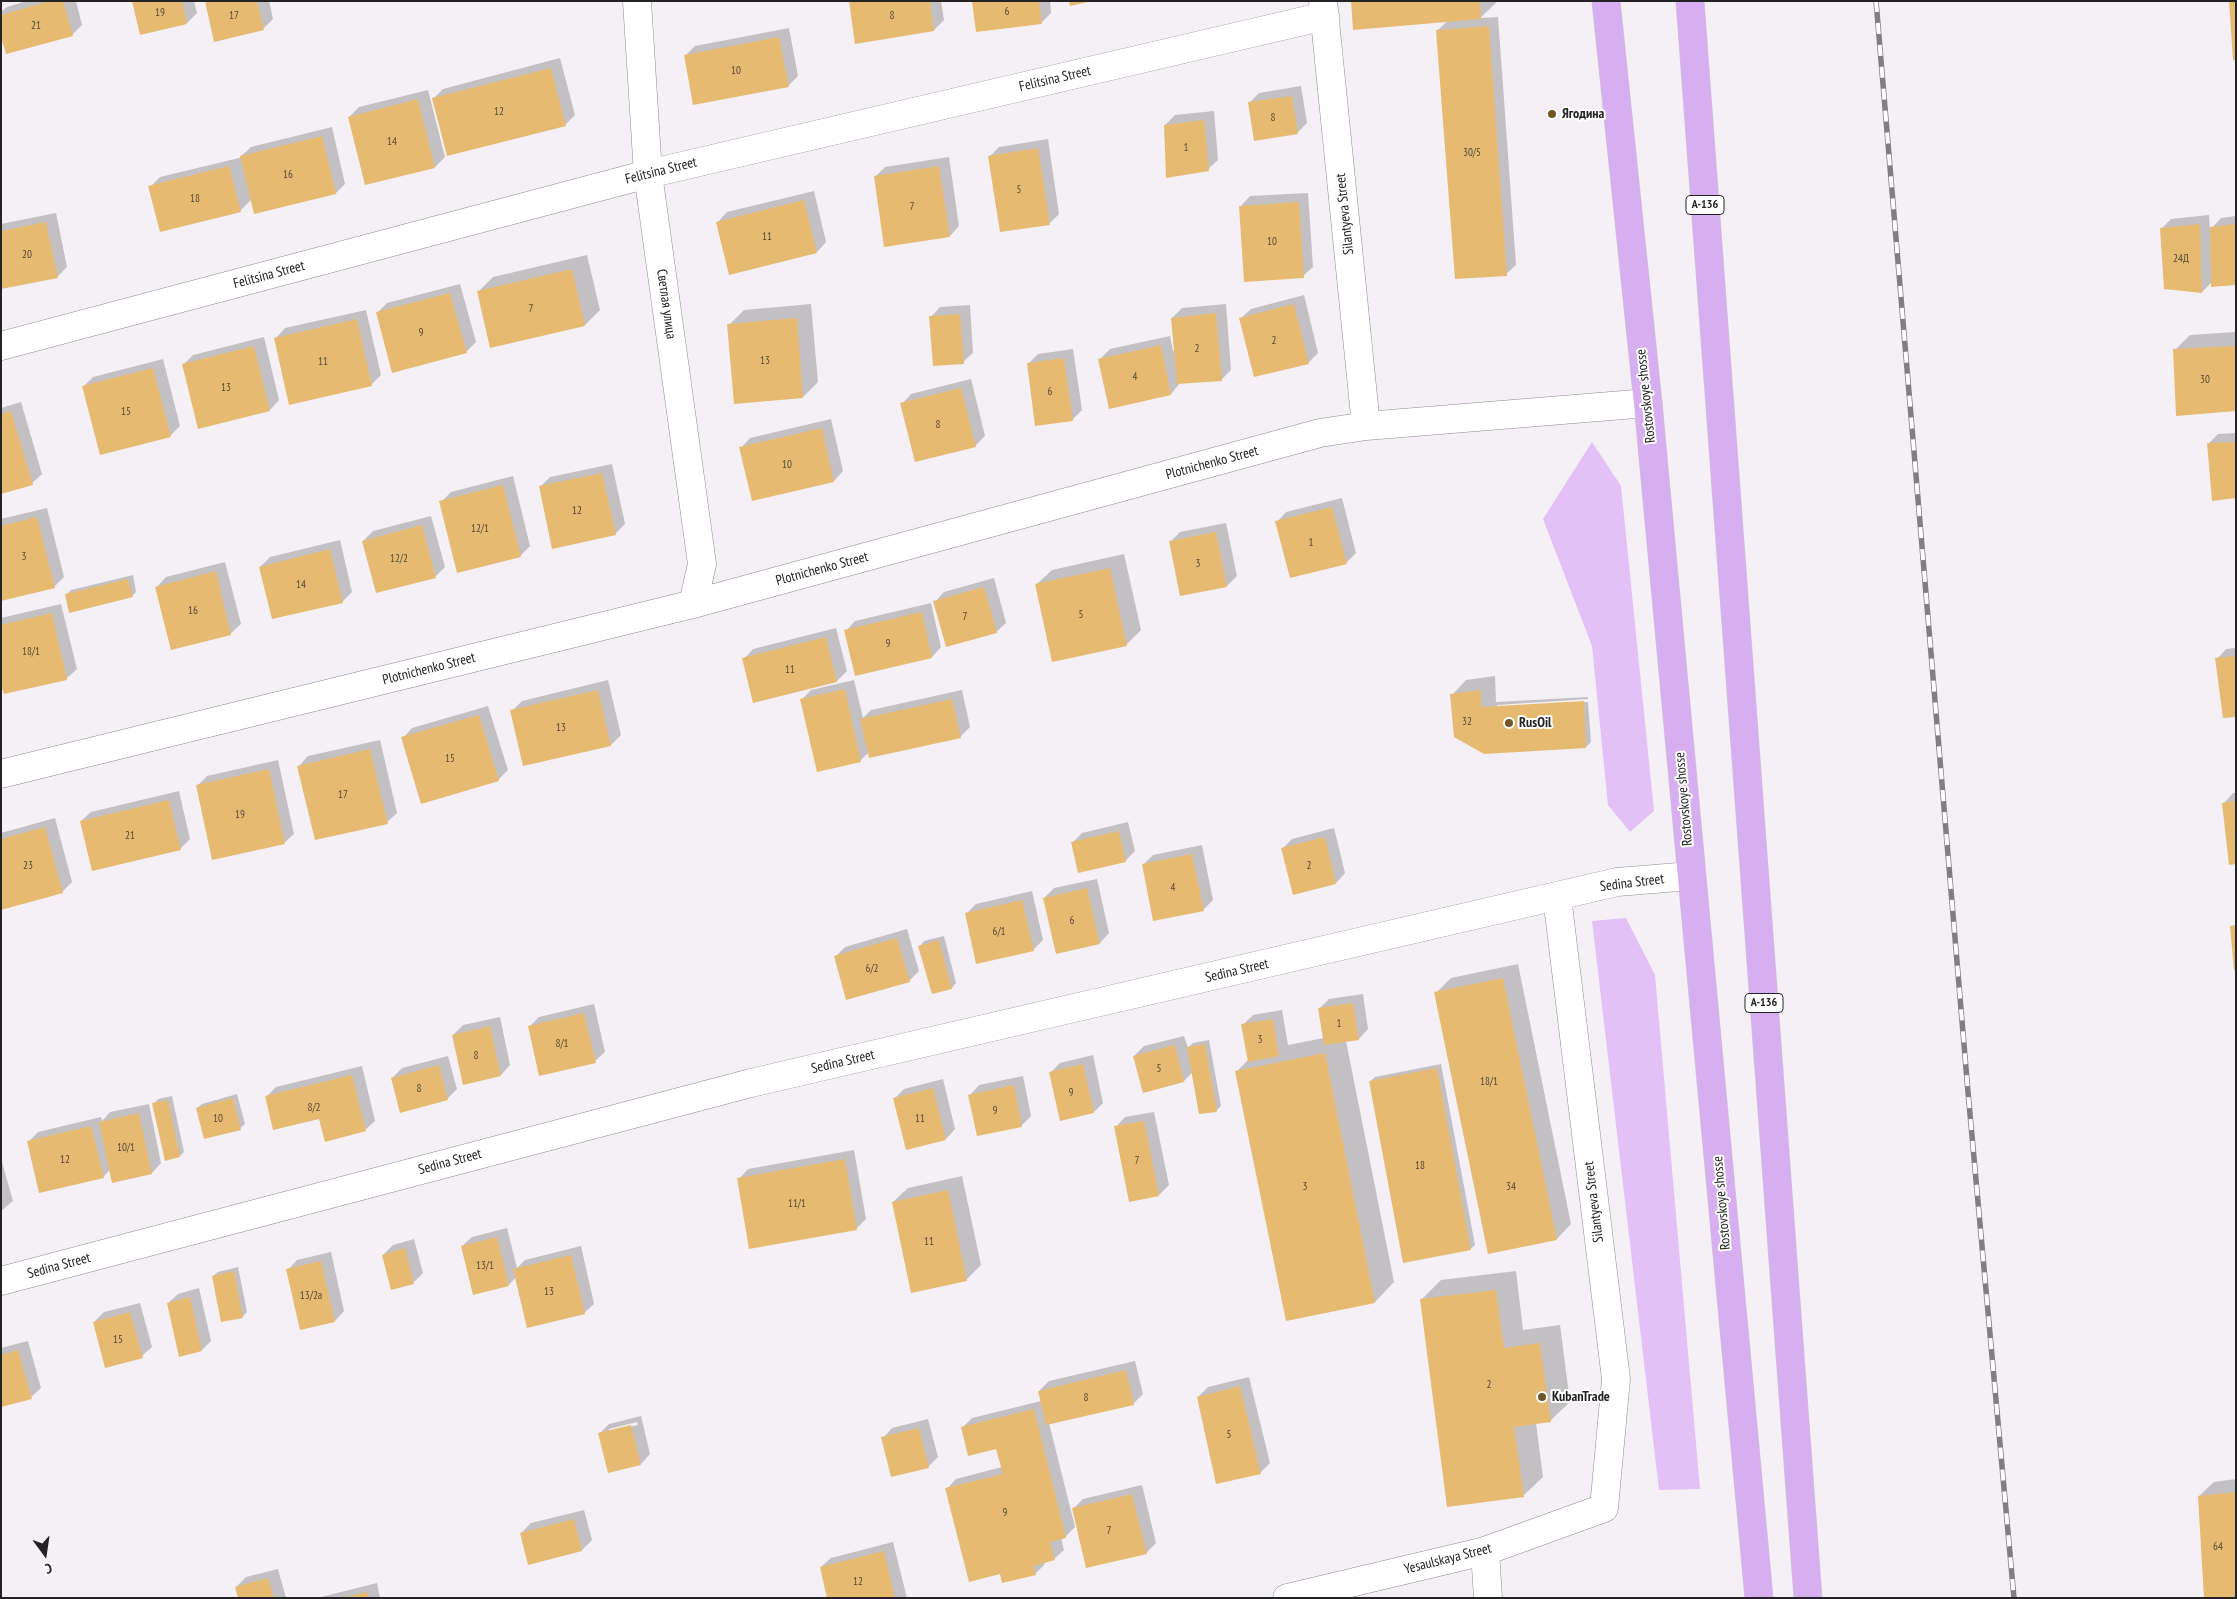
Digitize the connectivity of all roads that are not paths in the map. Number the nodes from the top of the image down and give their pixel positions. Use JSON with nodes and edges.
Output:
{"nodes":[{"id":1,"x":637,"y":1,"type":"edge"},
{"id":2,"x":1606,"y":1,"type":"edge"},
{"id":3,"x":1690,"y":1,"type":"edge"},
{"id":4,"x":1324,"y":9,"type":"edge"},
{"id":5,"x":648,"y":174,"type":"junction"},
{"id":6,"x":1,"y":346,"type":"edge"},
{"id":7,"x":1648,"y":403,"type":"junction"},
{"id":8,"x":1366,"y":426,"type":"junction"},
{"id":9,"x":693,"y":604,"type":"junction"},
{"id":10,"x":1,"y":774,"type":"edge"},
{"id":11,"x":1691,"y":876,"type":"junction"},
{"id":12,"x":1557,"y":897,"type":"junction"},
{"id":13,"x":1,"y":1281,"type":"edge"},
{"id":14,"x":1604,"y":1508,"type":"joint"},
{"id":15,"x":1484,"y":1551,"type":"junction"},
{"id":16,"x":1287,"y":1598,"type":"edge"},
{"id":17,"x":1488,"y":1598,"type":"edge"},
{"id":18,"x":1760,"y":1598,"type":"edge"},
{"id":19,"x":1808,"y":1598,"type":"edge"}],
"edges":[{"from":1,"to":5,"type":"street","name":"Светлая улица"},
{"from":2,"to":7,"type":"highway","name":"Rostovskoye shosse"},
{"from":3,"to":19,"type":"highway","number":"А-136"},
{"from":4,"to":5,"type":"street","name":"Felitsina Street"},
{"from":4,"to":8,"type":"street","name":"Silantyeva Street"},
{"from":5,"to":6,"type":"street","name":"Felitsina Street"},
{"from":5,"to":9,"type":"street","name":"Светлая улица"},
{"from":7,"to":8,"type":"street","name":"Plotnichenko Street"},
{"from":7,"to":11,"type":"highway","name":"Rostovskoye shosse"},
{"from":8,"to":9,"type":"street","name":"Plotnichenko Street"},
{"from":9,"to":10,"type":"street","name":"Plotnichenko Street"},
{"from":11,"to":12,"type":"street","name":"Sedina Street"},
{"from":11,"to":18,"type":"highway","name":"Rostovskoye shosse"},
{"from":12,"to":13,"type":"street","name":"Sedina Street"},
{"from":12,"to":14,"type":"street","name":"Silantyeva Street"},
{"from":14,"to":15,"type":"street","name":"Yesaulskaya Street"},
{"from":15,"to":16,"type":"street","name":"Yesaulskaya Street"},
{"from":15,"to":17,"type":"street"}]}
